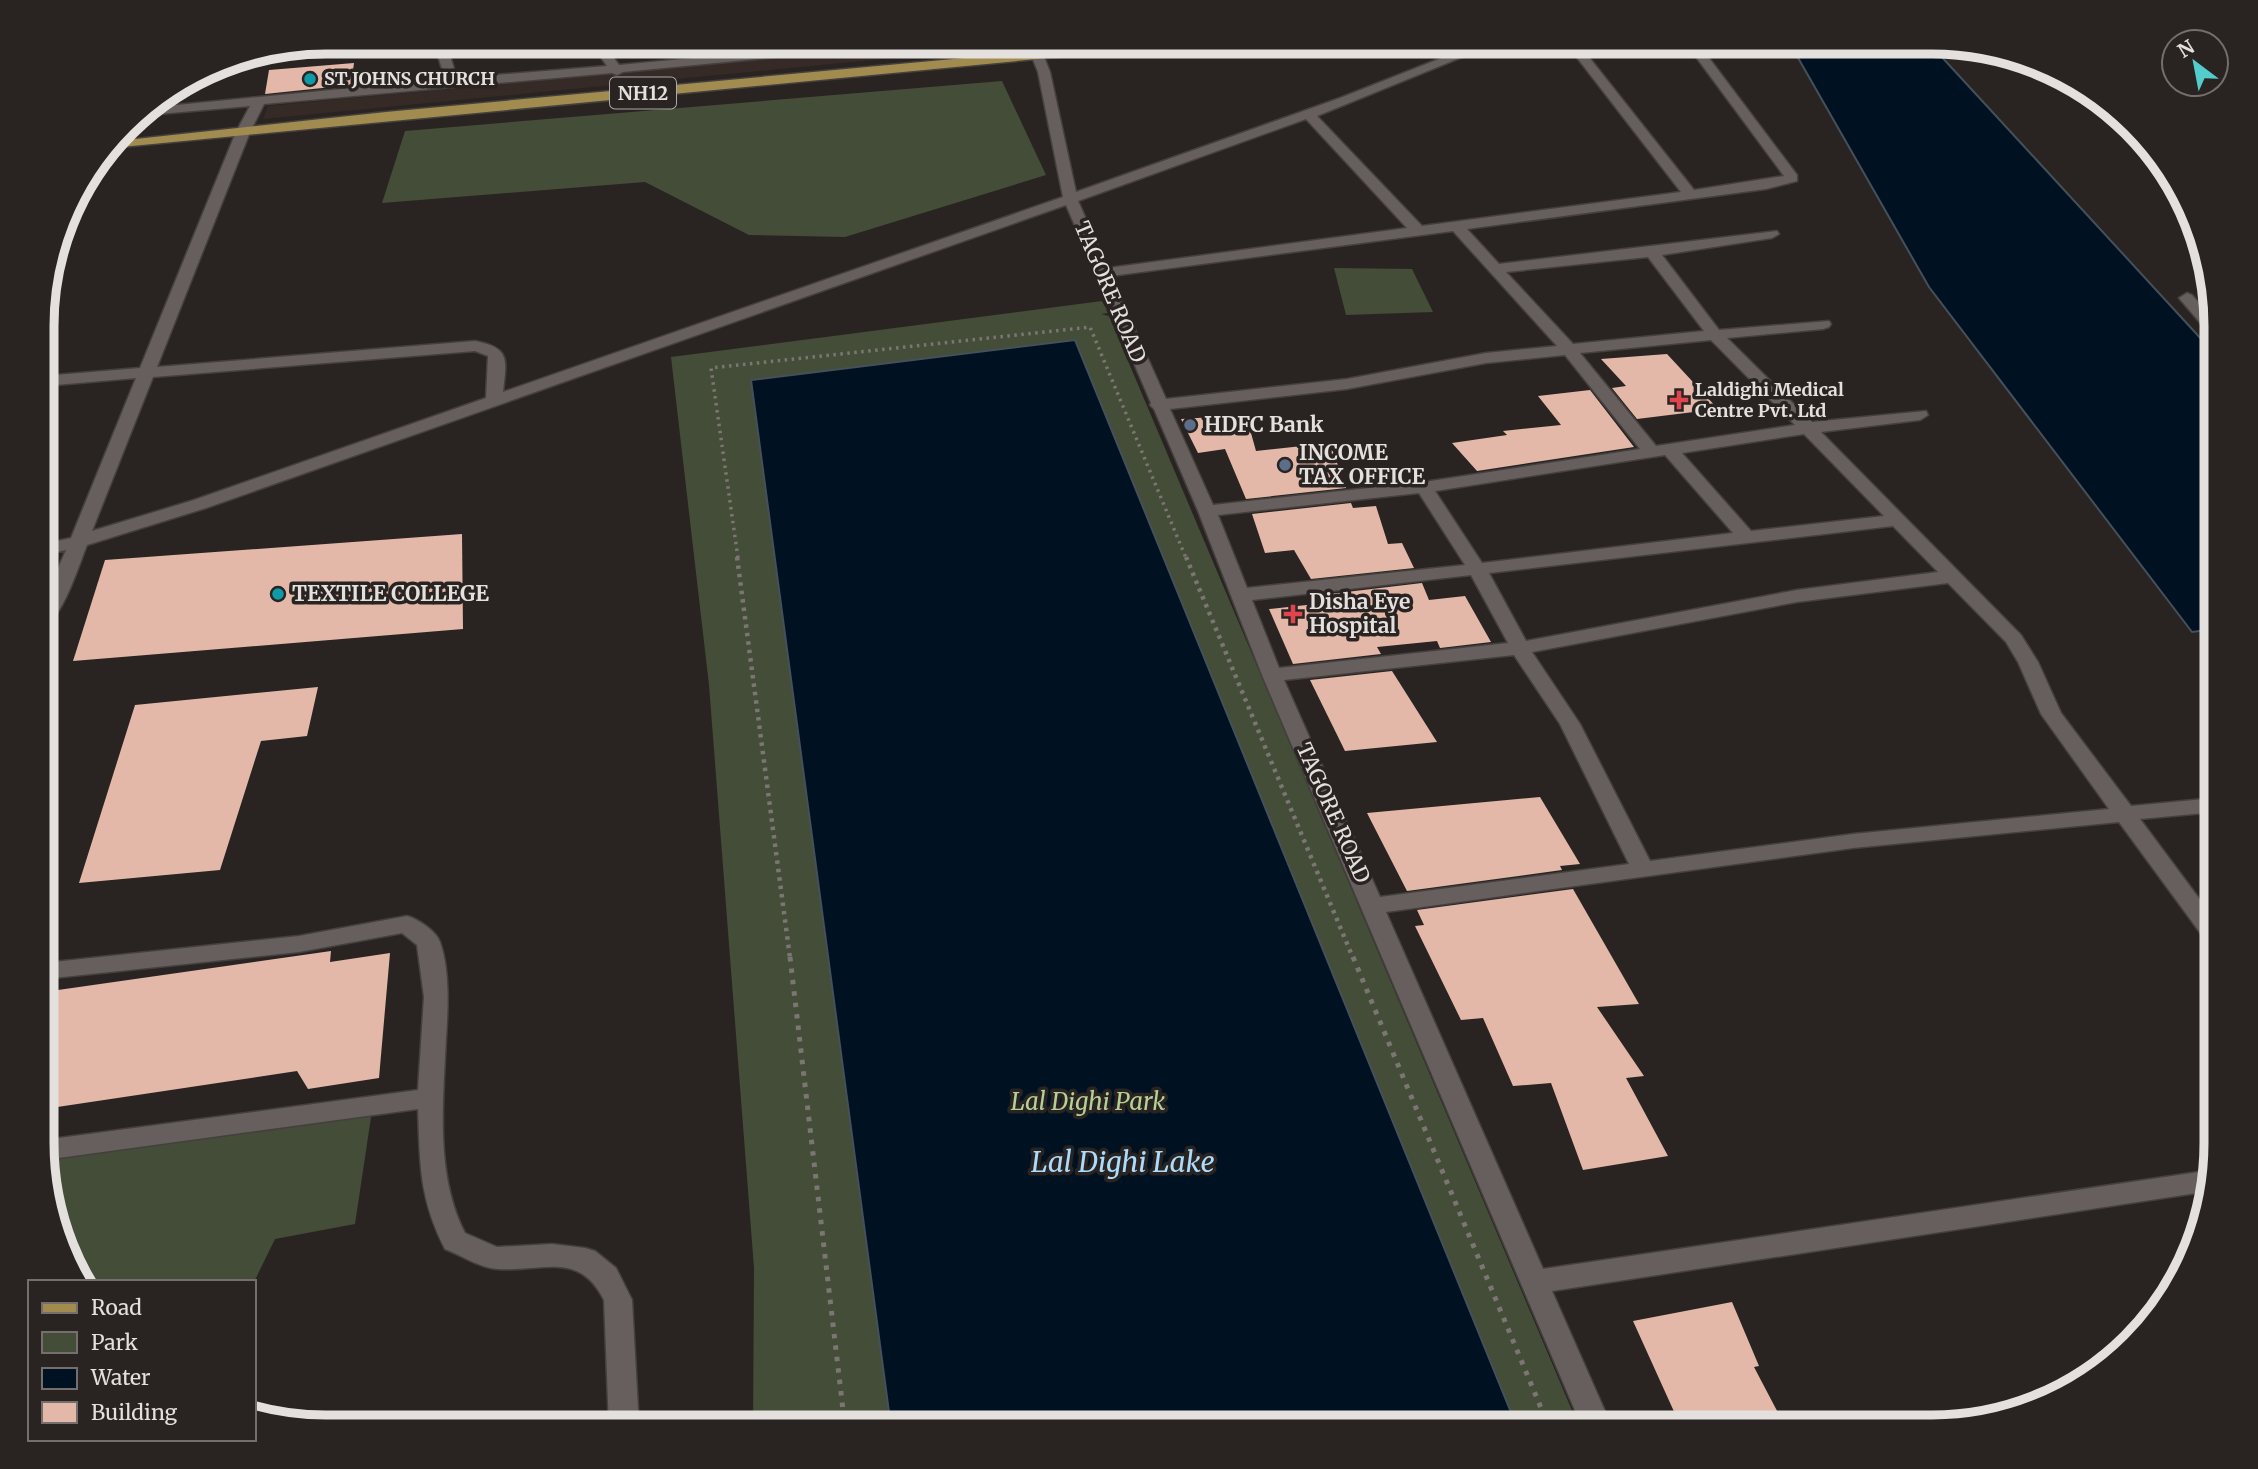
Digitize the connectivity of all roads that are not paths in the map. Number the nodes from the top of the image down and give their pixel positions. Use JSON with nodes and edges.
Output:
{"nodes":[{"id":1,"x":442,"y":54,"type":"edge"},
{"id":2,"x":605,"y":54,"type":"edge"},
{"id":3,"x":766,"y":54,"type":"edge"},
{"id":4,"x":792,"y":54,"type":"edge"},
{"id":5,"x":978,"y":54,"type":"edge"},
{"id":6,"x":1036,"y":54,"type":"edge"},
{"id":7,"x":1462,"y":54,"type":"edge"},
{"id":8,"x":1579,"y":54,"type":"edge"},
{"id":9,"x":1700,"y":54,"type":"edge"},
{"id":10,"x":767,"y":57,"type":"junction"},
{"id":11,"x":617,"y":71,"type":"junction"},
{"id":12,"x":452,"y":82,"type":"junction"},
{"id":13,"x":259,"y":101,"type":"junction"},
{"id":14,"x":160,"y":111,"type":"edge"},
{"id":15,"x":1307,"y":113,"type":"junction"},
{"id":16,"x":243,"y":132,"type":"junction"},
{"id":17,"x":125,"y":144,"type":"edge"},
{"id":18,"x":1690,"y":195,"type":"junction"},
{"id":19,"x":1070,"y":199,"type":"junction"},
{"id":20,"x":1456,"y":226,"type":"junction"},
{"id":21,"x":1418,"y":231,"type":"junction"},
{"id":22,"x":1772,"y":234,"type":"dead end"},
{"id":23,"x":1651,"y":252,"type":"junction"},
{"id":24,"x":1495,"y":269,"type":"junction"},
{"id":25,"x":1102,"y":273,"type":"junction"},
{"id":26,"x":2187,"y":298,"type":"dead end"},
{"id":27,"x":2203,"y":317,"type":"edge"},
{"id":28,"x":1822,"y":324,"type":"dead end"},
{"id":29,"x":1716,"y":336,"type":"junction"},
{"id":30,"x":1570,"y":351,"type":"junction"},
{"id":31,"x":146,"y":372,"type":"junction"},
{"id":32,"x":54,"y":380,"type":"edge"},
{"id":33,"x":494,"y":400,"type":"junction"},
{"id":34,"x":1158,"y":405,"type":"junction"},
{"id":35,"x":1920,"y":415,"type":"dead end"},
{"id":36,"x":1808,"y":428,"type":"junction"},
{"id":37,"x":1661,"y":452,"type":"junction"},
{"id":38,"x":1424,"y":487,"type":"junction"},
{"id":39,"x":1207,"y":511,"type":"junction"},
{"id":40,"x":1895,"y":520,"type":"junction"},
{"id":41,"x":1746,"y":536,"type":"junction"},
{"id":42,"x":77,"y":542,"type":"junction"},
{"id":43,"x":54,"y":548,"type":"edge"},
{"id":44,"x":1478,"y":571,"type":"junction"},
{"id":45,"x":1955,"y":576,"type":"junction"},
{"id":46,"x":54,"y":584,"type":"edge"},
{"id":47,"x":1240,"y":596,"type":"junction"},
{"id":48,"x":1520,"y":648,"type":"junction"},
{"id":49,"x":1272,"y":675,"type":"junction"},
{"id":50,"x":2204,"y":806,"type":"edge"},
{"id":51,"x":2125,"y":812,"type":"junction"},
{"id":52,"x":1643,"y":870,"type":"junction"},
{"id":53,"x":1374,"y":906,"type":"junction"},
{"id":54,"x":2204,"y":921,"type":"edge"},
{"id":55,"x":54,"y":970,"type":"edge"},
{"id":56,"x":430,"y":1098,"type":"junction"},
{"id":57,"x":54,"y":1149,"type":"edge"},
{"id":58,"x":2200,"y":1187,"type":"edge"},
{"id":59,"x":1535,"y":1282,"type":"junction"},
{"id":60,"x":623,"y":1415,"type":"edge"},
{"id":61,"x":1592,"y":1415,"type":"edge"}],
"edges":[{"from":1,"to":12,"type":"street"},
{"from":2,"to":11,"type":"street"},
{"from":3,"to":10,"type":"street"},
{"from":4,"to":10,"type":"street"},
{"from":5,"to":16,"type":"main road","number":"NH12"},
{"from":6,"to":19,"type":"street","name":"TAGORE ROAD"},
{"from":7,"to":15,"type":"street"},
{"from":8,"to":18,"type":"street"},
{"from":9,"to":18,"type":"street"},
{"from":10,"to":11,"type":"street"},
{"from":11,"to":12,"type":"street"},
{"from":12,"to":13,"type":"street"},
{"from":13,"to":14,"type":"street"},
{"from":13,"to":16,"type":"street"},
{"from":15,"to":19,"type":"street"},
{"from":15,"to":21,"type":"street"},
{"from":16,"to":17,"type":"main road","number":"NH12"},
{"from":16,"to":31,"type":"street"},
{"from":18,"to":20,"type":"street"},
{"from":19,"to":25,"type":"street","name":"TAGORE ROAD"},
{"from":19,"to":33,"type":"street"},
{"from":20,"to":21,"type":"street"},
{"from":20,"to":24,"type":"street"},
{"from":21,"to":25,"type":"street"},
{"from":22,"to":23,"type":"street"},
{"from":23,"to":24,"type":"street"},
{"from":23,"to":29,"type":"street"},
{"from":24,"to":30,"type":"street"},
{"from":25,"to":34,"type":"street","name":"TAGORE ROAD"},
{"from":26,"to":27,"type":"street"},
{"from":28,"to":29,"type":"street"},
{"from":29,"to":30,"type":"street"},
{"from":29,"to":36,"type":"street"},
{"from":30,"to":34,"type":"street"},
{"from":30,"to":37,"type":"street"},
{"from":31,"to":32,"type":"street"},
{"from":31,"to":33,"type":"street"},
{"from":31,"to":42,"type":"street"},
{"from":33,"to":42,"type":"street"},
{"from":34,"to":39,"type":"street","name":"TAGORE ROAD"},
{"from":35,"to":36,"type":"street"},
{"from":36,"to":37,"type":"street"},
{"from":36,"to":40,"type":"street"},
{"from":37,"to":38,"type":"street"},
{"from":37,"to":41,"type":"street"},
{"from":38,"to":39,"type":"street"},
{"from":38,"to":44,"type":"street"},
{"from":39,"to":47,"type":"street","name":"TAGORE ROAD"},
{"from":40,"to":41,"type":"street"},
{"from":40,"to":45,"type":"street"},
{"from":41,"to":44,"type":"street"},
{"from":42,"to":43,"type":"street"},
{"from":42,"to":46,"type":"street"},
{"from":44,"to":47,"type":"street"},
{"from":44,"to":48,"type":"street"},
{"from":45,"to":48,"type":"street"},
{"from":45,"to":51,"type":"street"},
{"from":47,"to":49,"type":"street","name":"TAGORE ROAD"},
{"from":48,"to":49,"type":"street"},
{"from":48,"to":52,"type":"street"},
{"from":49,"to":53,"type":"street","name":"TAGORE ROAD"},
{"from":50,"to":51,"type":"street"},
{"from":51,"to":52,"type":"street"},
{"from":51,"to":54,"type":"street"},
{"from":52,"to":53,"type":"street"},
{"from":53,"to":59,"type":"street","name":"TAGORE ROAD"},
{"from":55,"to":56,"type":"street"},
{"from":56,"to":57,"type":"street"},
{"from":56,"to":60,"type":"street"},
{"from":58,"to":59,"type":"street"},
{"from":59,"to":61,"type":"street","name":"TAGORE ROAD"}]}
